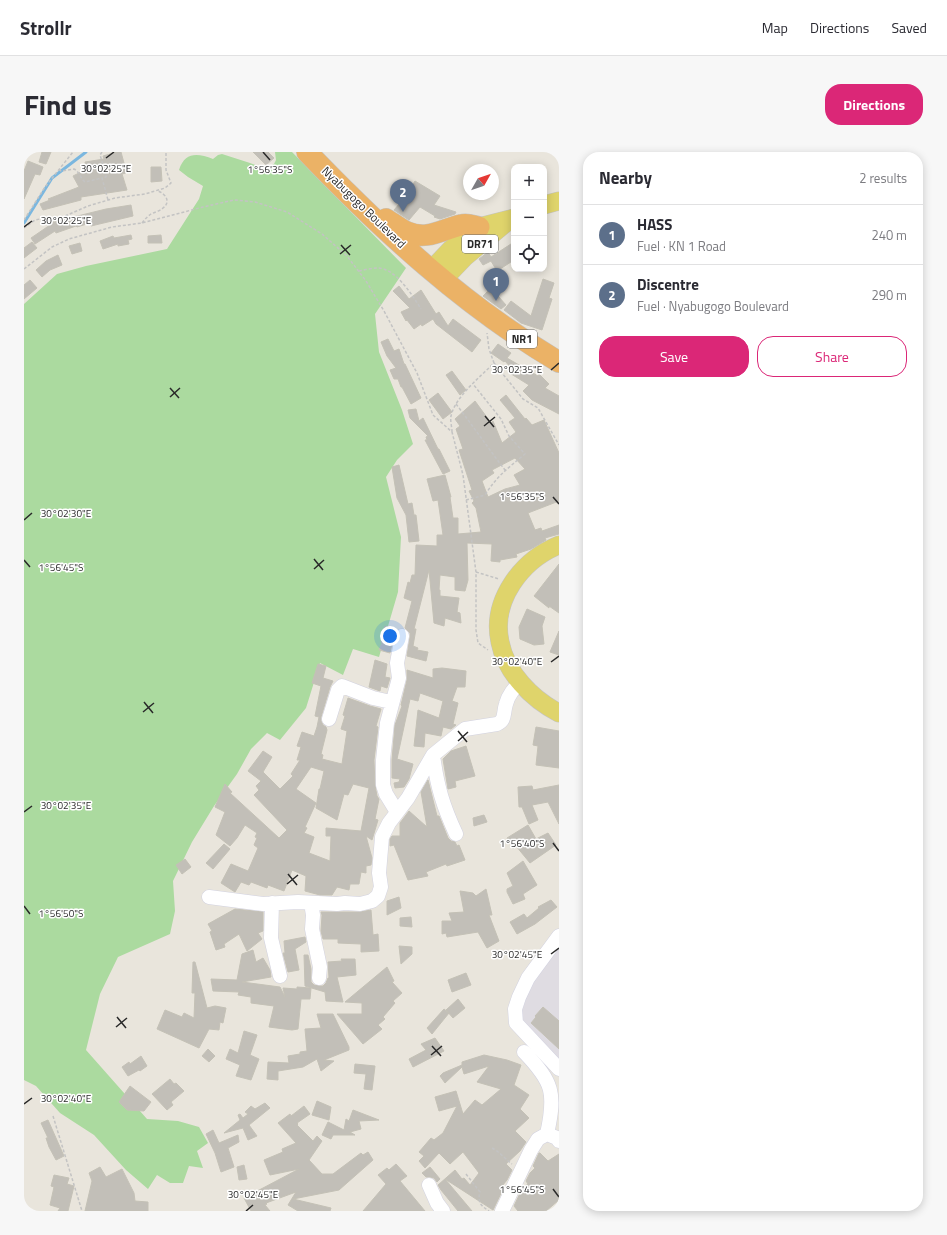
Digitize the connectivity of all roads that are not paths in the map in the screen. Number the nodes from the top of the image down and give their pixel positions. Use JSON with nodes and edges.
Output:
{"nodes":[{"id":1,"x":310,"y":155,"type":"edge"},
{"id":2,"x":559,"y":201,"type":"edge"},
{"id":3,"x":547,"y":204,"type":"edge"},
{"id":4,"x":377,"y":213,"type":"junction"},
{"id":5,"x":511,"y":220,"type":"edge"},
{"id":6,"x":479,"y":227,"type":"junction"},
{"id":7,"x":439,"y":273,"type":"junction"},
{"id":8,"x":489,"y":314,"type":"junction"},
{"id":9,"x":559,"y":354,"type":"edge"},
{"id":10,"x":559,"y":362,"type":"edge"},
{"id":11,"x":559,"y":545,"type":"edge"},
{"id":12,"x":402,"y":636,"type":"dead end"},
{"id":13,"x":521,"y":683,"type":"junction"},
{"id":14,"x":391,"y":702,"type":"junction"},
{"id":15,"x":559,"y":713,"type":"edge"},
{"id":16,"x":329,"y":718,"type":"dead end"},
{"id":17,"x":433,"y":755,"type":"junction"},
{"id":18,"x":397,"y":812,"type":"junction"},
{"id":19,"x":456,"y":834,"type":"dead end"},
{"id":20,"x":209,"y":897,"type":"dead end"},
{"id":21,"x":272,"y":903,"type":"junction"},
{"id":22,"x":311,"y":903,"type":"junction"},
{"id":23,"x":559,"y":936,"type":"edge"},
{"id":24,"x":280,"y":976,"type":"dead end"},
{"id":25,"x":319,"y":978,"type":"dead end"},
{"id":26,"x":524,"y":1052,"type":"dead end"},
{"id":27,"x":559,"y":1069,"type":"edge"},
{"id":28,"x":553,"y":1137,"type":"edge"},
{"id":29,"x":429,"y":1185,"type":"dead end"},
{"id":30,"x":443,"y":1211,"type":"edge"},
{"id":31,"x":502,"y":1211,"type":"edge"}],
"edges":[{"from":1,"to":4,"type":"highway","name":"Nyabugogo Boulevard","number":"NR1"},
{"from":1,"to":7,"type":"highway","name":"Nyabugogo Boulevard","number":"NR1"},
{"from":2,"to":3,"type":"main road"},
{"from":4,"to":6,"type":"highway"},
{"from":4,"to":7,"type":"highway","name":"Nyabugogo Boulevard","number":"NR1"},
{"from":5,"to":6,"type":"main road","number":"DR71"},
{"from":5,"to":7,"type":"main road","number":"DR71"},
{"from":6,"to":7,"type":"main road","number":"DR71"},
{"from":7,"to":8,"type":"highway","number":"NR1"},
{"from":8,"to":9,"type":"highway","number":"NR1"},
{"from":8,"to":10,"type":"highway","number":"NR1"},
{"from":11,"to":13,"type":"main road"},
{"from":12,"to":14,"type":"street"},
{"from":13,"to":15,"type":"main road"},
{"from":13,"to":17,"type":"street"},
{"from":14,"to":16,"type":"street"},
{"from":14,"to":18,"type":"street"},
{"from":17,"to":18,"type":"street"},
{"from":17,"to":19,"type":"street"},
{"from":18,"to":22,"type":"street"},
{"from":20,"to":21,"type":"street"},
{"from":21,"to":22,"type":"street"},
{"from":21,"to":24,"type":"street"},
{"from":22,"to":25,"type":"street"},
{"from":23,"to":27,"type":"street"},
{"from":26,"to":28,"type":"street"},
{"from":28,"to":31,"type":"street"},
{"from":29,"to":30,"type":"street"}]}
